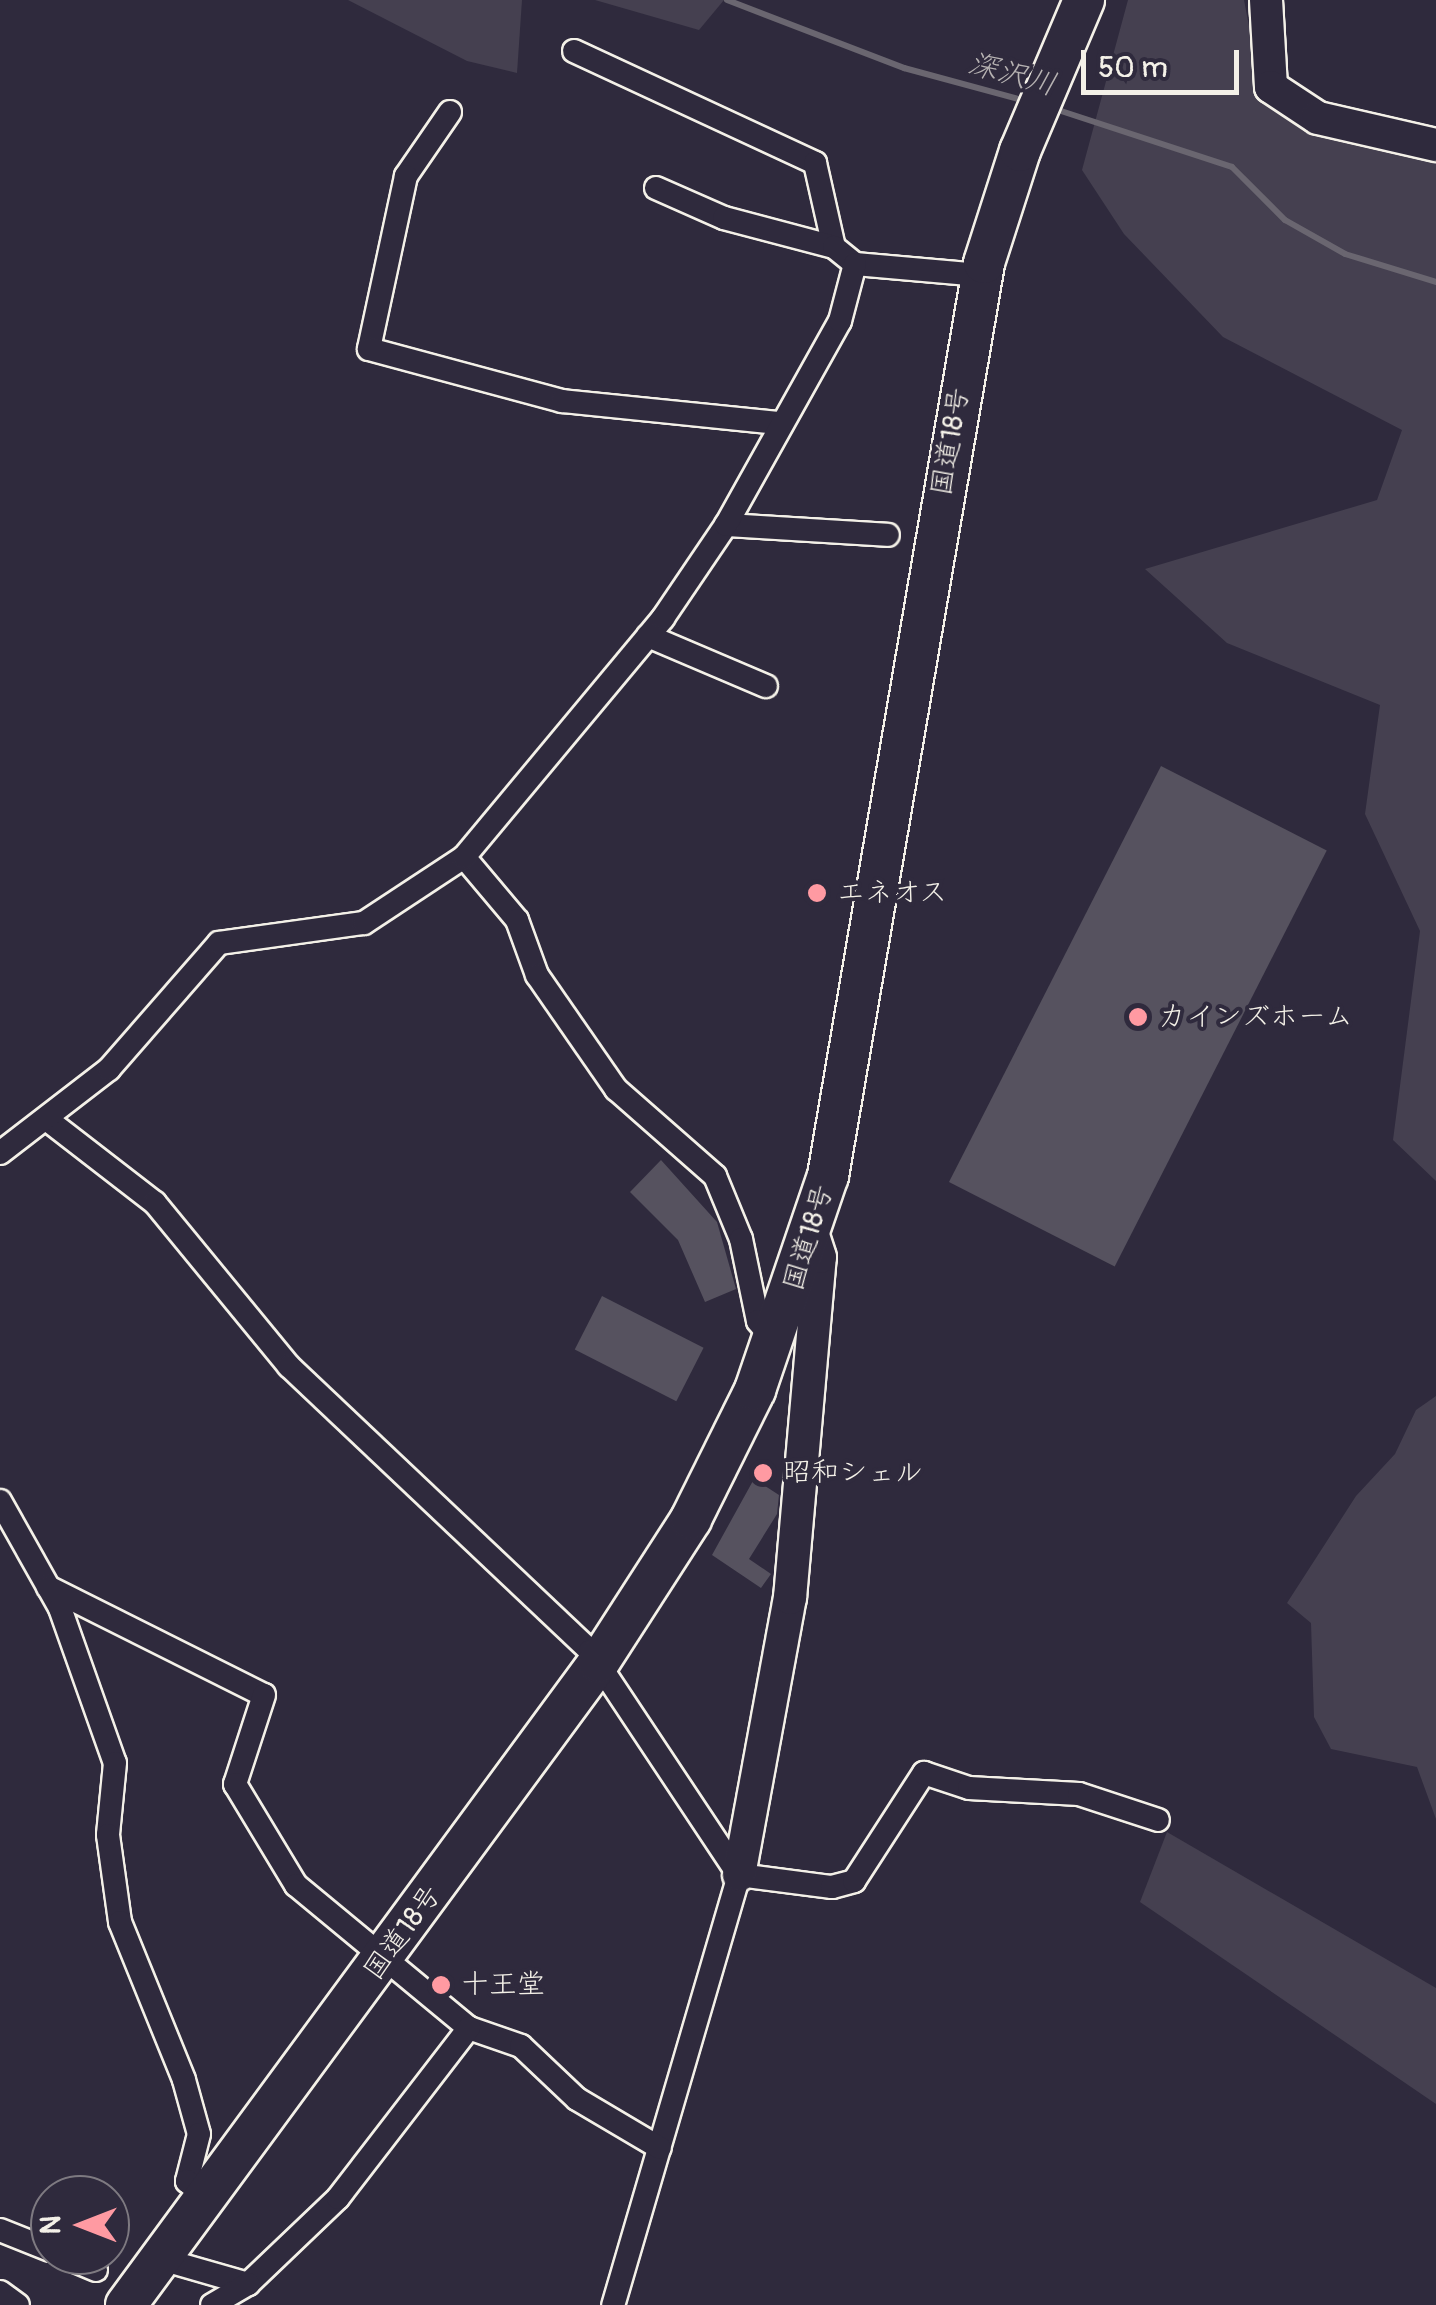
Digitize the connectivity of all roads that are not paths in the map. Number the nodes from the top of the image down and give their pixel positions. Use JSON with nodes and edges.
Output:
{"nodes":[{"id":1,"x":1266,"y":0,"type":"edge"},
{"id":2,"x":1078,"y":10,"type":"edge"},
{"id":3,"x":574,"y":50,"type":"dead end"},
{"id":4,"x":450,"y":112,"type":"dead end"},
{"id":5,"x":1436,"y":145,"type":"edge"},
{"id":6,"x":656,"y":188,"type":"dead end"},
{"id":7,"x":834,"y":246,"type":"junction"},
{"id":8,"x":854,"y":264,"type":"junction"},
{"id":9,"x":983,"y":269,"type":"junction"},
{"id":10,"x":777,"y":423,"type":"junction"},
{"id":11,"x":726,"y":525,"type":"junction"},
{"id":12,"x":888,"y":535,"type":"dead end"},
{"id":13,"x":648,"y":636,"type":"junction"},
{"id":14,"x":766,"y":686,"type":"dead end"},
{"id":15,"x":464,"y":857,"type":"junction"},
{"id":16,"x":49,"y":1121,"type":"junction"},
{"id":17,"x":0,"y":1153,"type":"edge"},
{"id":18,"x":812,"y":1233,"type":"junction"},
{"id":19,"x":775,"y":1342,"type":"junction"},
{"id":20,"x":810,"y":1378,"type":"junction"},
{"id":21,"x":0,"y":1500,"type":"edge"},
{"id":22,"x":48,"y":1587,"type":"junction"},
{"id":23,"x":600,"y":1662,"type":"junction"},
{"id":24,"x":1158,"y":1820,"type":"dead end"},
{"id":25,"x":739,"y":1875,"type":"junction"},
{"id":26,"x":387,"y":1955,"type":"junction"},
{"id":27,"x":469,"y":2028,"type":"junction"},
{"id":28,"x":660,"y":2148,"type":"junction"},
{"id":29,"x":206,"y":2199,"type":"junction"},
{"id":30,"x":0,"y":2230,"type":"edge"},
{"id":31,"x":30,"y":2242,"type":"edge"},
{"id":32,"x":161,"y":2259,"type":"junction"},
{"id":33,"x":248,"y":2284,"type":"junction"},
{"id":34,"x":0,"y":2292,"type":"edge"},
{"id":35,"x":18,"y":2305,"type":"edge"},
{"id":36,"x":126,"y":2305,"type":"edge"},
{"id":37,"x":212,"y":2305,"type":"edge"},
{"id":38,"x":613,"y":2305,"type":"edge"}],
"edges":[{"from":1,"to":5,"type":"street"},
{"from":2,"to":9,"type":"highway","name":"国道18号"},
{"from":3,"to":7,"type":"street"},
{"from":4,"to":10,"type":"street"},
{"from":6,"to":7,"type":"street"},
{"from":7,"to":8,"type":"street"},
{"from":8,"to":9,"type":"street"},
{"from":8,"to":10,"type":"street"},
{"from":9,"to":18,"type":"highway","name":"国道18号"},
{"from":10,"to":11,"type":"street"},
{"from":11,"to":12,"type":"street"},
{"from":11,"to":13,"type":"street"},
{"from":13,"to":14,"type":"street"},
{"from":13,"to":15,"type":"street"},
{"from":15,"to":16,"type":"street"},
{"from":15,"to":19,"type":"street"},
{"from":16,"to":17,"type":"street"},
{"from":16,"to":23,"type":"street"},
{"from":18,"to":19,"type":"highway","name":"国道18号"},
{"from":18,"to":20,"type":"street"},
{"from":19,"to":20,"type":"street"},
{"from":19,"to":23,"type":"highway","name":"国道18号"},
{"from":20,"to":25,"type":"street"},
{"from":21,"to":22,"type":"street"},
{"from":22,"to":26,"type":"street"},
{"from":22,"to":29,"type":"street"},
{"from":23,"to":25,"type":"street"},
{"from":23,"to":26,"type":"highway","name":"国道18号"},
{"from":24,"to":25,"type":"street"},
{"from":25,"to":28,"type":"street"},
{"from":26,"to":27,"type":"street"},
{"from":26,"to":29,"type":"highway","name":"国道18号"},
{"from":27,"to":28,"type":"street"},
{"from":27,"to":33,"type":"street"},
{"from":28,"to":38,"type":"street"},
{"from":29,"to":32,"type":"highway","name":"国道18号"},
{"from":30,"to":31,"type":"street"},
{"from":32,"to":33,"type":"street"},
{"from":32,"to":36,"type":"highway","name":"国道18号"},
{"from":33,"to":37,"type":"street"},
{"from":34,"to":35,"type":"street"}]}
